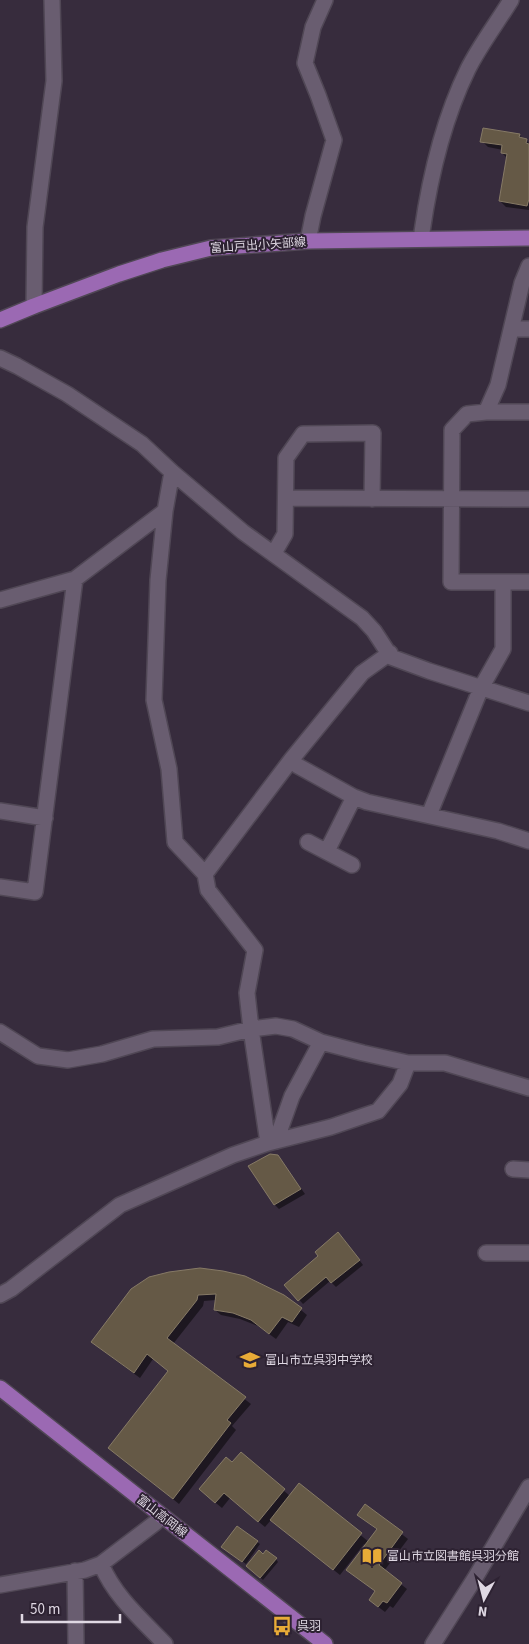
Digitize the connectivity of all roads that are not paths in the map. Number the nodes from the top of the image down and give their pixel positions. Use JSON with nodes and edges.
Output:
{"nodes":[{"id":1,"x":52,"y":0,"type":"edge"},
{"id":2,"x":325,"y":0,"type":"edge"},
{"id":3,"x":511,"y":0,"type":"edge"},
{"id":4,"x":422,"y":232,"type":"dead end"},
{"id":5,"x":529,"y":238,"type":"edge"},
{"id":6,"x":308,"y":241,"type":"junction"},
{"id":7,"x":529,"y":266,"type":"edge"},
{"id":8,"x":34,"y":306,"type":"junction"},
{"id":9,"x":0,"y":320,"type":"edge"},
{"id":10,"x":512,"y":329,"type":"junction"},
{"id":11,"x":529,"y":329,"type":"edge"},
{"id":12,"x":0,"y":358,"type":"edge"},
{"id":13,"x":486,"y":412,"type":"junction"},
{"id":14,"x":529,"y":412,"type":"edge"},
{"id":15,"x":172,"y":472,"type":"junction"},
{"id":16,"x":286,"y":498,"type":"junction"},
{"id":17,"x":372,"y":499,"type":"junction"},
{"id":18,"x":451,"y":499,"type":"junction"},
{"id":19,"x":529,"y":499,"type":"edge"},
{"id":20,"x":164,"y":510,"type":"junction"},
{"id":21,"x":274,"y":553,"type":"junction"},
{"id":22,"x":75,"y":579,"type":"junction"},
{"id":23,"x":503,"y":582,"type":"junction"},
{"id":24,"x":529,"y":582,"type":"edge"},
{"id":25,"x":0,"y":600,"type":"edge"},
{"id":26,"x":390,"y":653,"type":"junction"},
{"id":27,"x":481,"y":688,"type":"junction"},
{"id":28,"x":529,"y":703,"type":"edge"},
{"id":29,"x":291,"y":760,"type":"junction"},
{"id":30,"x":354,"y":797,"type":"junction"},
{"id":31,"x":0,"y":810,"type":"edge"},
{"id":32,"x":429,"y":815,"type":"junction"},
{"id":33,"x":45,"y":818,"type":"junction"},
{"id":34,"x":308,"y":842,"type":"dead end"},
{"id":35,"x":529,"y":842,"type":"edge"},
{"id":36,"x":327,"y":851,"type":"junction"},
{"id":37,"x":352,"y":865,"type":"dead end"},
{"id":38,"x":205,"y":874,"type":"junction"},
{"id":39,"x":0,"y":887,"type":"edge"},
{"id":40,"x":251,"y":1029,"type":"junction"},
{"id":41,"x":0,"y":1032,"type":"edge"},
{"id":42,"x":321,"y":1042,"type":"junction"},
{"id":43,"x":408,"y":1064,"type":"junction"},
{"id":44,"x":529,"y":1088,"type":"edge"},
{"id":45,"x":272,"y":1142,"type":"junction"},
{"id":46,"x":513,"y":1168,"type":"dead end"},
{"id":47,"x":529,"y":1170,"type":"edge"},
{"id":48,"x":486,"y":1253,"type":"dead end"},
{"id":49,"x":529,"y":1253,"type":"edge"},
{"id":50,"x":0,"y":1295,"type":"edge"},
{"id":51,"x":0,"y":1388,"type":"edge"},
{"id":52,"x":529,"y":1487,"type":"edge"},
{"id":53,"x":162,"y":1516,"type":"junction"},
{"id":54,"x":101,"y":1564,"type":"junction"},
{"id":55,"x":76,"y":1571,"type":"junction"},
{"id":56,"x":0,"y":1586,"type":"edge"},
{"id":57,"x":76,"y":1644,"type":"edge"},
{"id":58,"x":165,"y":1644,"type":"edge"},
{"id":59,"x":325,"y":1644,"type":"edge"},
{"id":60,"x":432,"y":1644,"type":"edge"}],
"edges":[{"from":1,"to":8,"type":"street"},
{"from":2,"to":6,"type":"street"},
{"from":3,"to":4,"type":"street"},
{"from":5,"to":6,"type":"main road","name":"富山戸出小矢部線"},
{"from":6,"to":8,"type":"main road","name":"富山戸出小矢部線"},
{"from":7,"to":10,"type":"street"},
{"from":8,"to":9,"type":"main road","name":"富山戸出小矢部線"},
{"from":10,"to":11,"type":"street"},
{"from":10,"to":13,"type":"street"},
{"from":12,"to":15,"type":"street"},
{"from":13,"to":14,"type":"street"},
{"from":13,"to":18,"type":"street"},
{"from":15,"to":20,"type":"street"},
{"from":15,"to":21,"type":"street"},
{"from":16,"to":17,"type":"street"},
{"from":16,"to":17,"type":"street"},
{"from":16,"to":21,"type":"street"},
{"from":17,"to":18,"type":"street"},
{"from":18,"to":19,"type":"street"},
{"from":18,"to":23,"type":"street"},
{"from":20,"to":22,"type":"street"},
{"from":20,"to":38,"type":"street"},
{"from":21,"to":26,"type":"street"},
{"from":22,"to":25,"type":"street"},
{"from":22,"to":33,"type":"street"},
{"from":23,"to":24,"type":"street"},
{"from":23,"to":27,"type":"street"},
{"from":26,"to":27,"type":"street"},
{"from":26,"to":29,"type":"street"},
{"from":27,"to":28,"type":"street"},
{"from":27,"to":32,"type":"street"},
{"from":29,"to":30,"type":"street"},
{"from":29,"to":38,"type":"street"},
{"from":30,"to":32,"type":"street"},
{"from":30,"to":36,"type":"street"},
{"from":31,"to":33,"type":"street"},
{"from":32,"to":35,"type":"street"},
{"from":33,"to":39,"type":"street"},
{"from":34,"to":36,"type":"street"},
{"from":36,"to":37,"type":"street"},
{"from":38,"to":40,"type":"street"},
{"from":40,"to":41,"type":"street"},
{"from":40,"to":42,"type":"street"},
{"from":40,"to":45,"type":"street"},
{"from":42,"to":43,"type":"street"},
{"from":42,"to":45,"type":"street"},
{"from":43,"to":44,"type":"street"},
{"from":43,"to":45,"type":"street"},
{"from":45,"to":50,"type":"street"},
{"from":46,"to":47,"type":"street"},
{"from":48,"to":49,"type":"street"},
{"from":51,"to":53,"type":"main road","name":"富山高岡線"},
{"from":52,"to":60,"type":"street"},
{"from":53,"to":54,"type":"street"},
{"from":53,"to":59,"type":"main road","name":"富山高岡線"},
{"from":54,"to":55,"type":"street"},
{"from":54,"to":58,"type":"street"},
{"from":55,"to":56,"type":"street"},
{"from":55,"to":57,"type":"street"}]}
